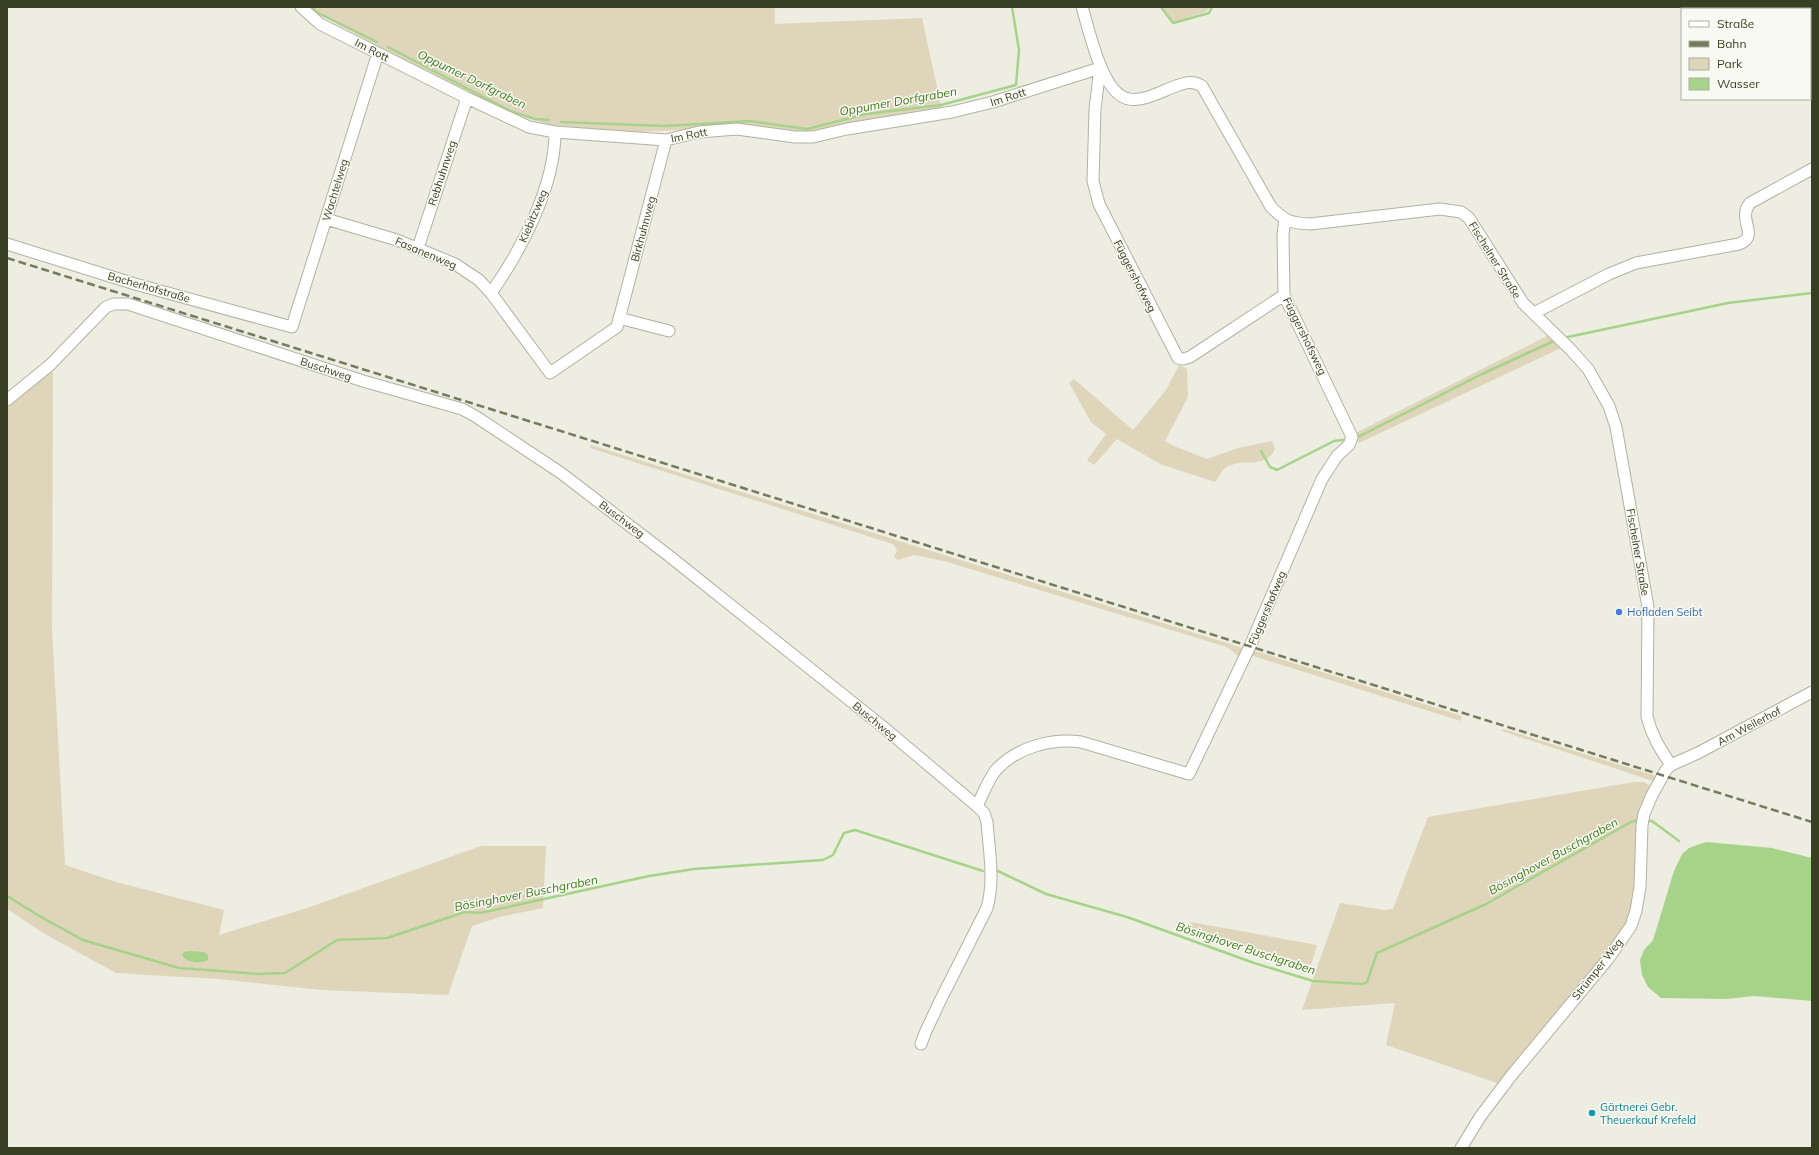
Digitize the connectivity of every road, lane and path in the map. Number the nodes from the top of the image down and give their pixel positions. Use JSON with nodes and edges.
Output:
{"nodes":[{"id":1,"x":301,"y":7,"type":"edge"},
{"id":2,"x":1082,"y":7,"type":"edge"},
{"id":3,"x":378,"y":53,"type":"junction"},
{"id":4,"x":1100,"y":68,"type":"junction"},
{"id":5,"x":467,"y":98,"type":"junction"},
{"id":6,"x":555,"y":132,"type":"junction"},
{"id":7,"x":666,"y":140,"type":"junction"},
{"id":8,"x":1812,"y":169,"type":"edge"},
{"id":9,"x":326,"y":218,"type":"junction"},
{"id":10,"x":1286,"y":220,"type":"junction"},
{"id":11,"x":7,"y":244,"type":"edge"},
{"id":12,"x":418,"y":248,"type":"junction"},
{"id":13,"x":491,"y":293,"type":"junction"},
{"id":14,"x":1284,"y":295,"type":"junction"},
{"id":15,"x":1534,"y":313,"type":"junction"},
{"id":16,"x":619,"y":318,"type":"junction"},
{"id":17,"x":292,"y":327,"type":"joint"},
{"id":18,"x":669,"y":331,"type":"dead end"},
{"id":19,"x":550,"y":374,"type":"joint"},
{"id":20,"x":7,"y":400,"type":"edge"},
{"id":21,"x":1349,"y":445,"type":"joint"},
{"id":22,"x":1812,"y":692,"type":"edge"},
{"id":23,"x":1671,"y":765,"type":"junction"},
{"id":24,"x":977,"y":806,"type":"junction"},
{"id":25,"x":921,"y":1044,"type":"dead end"},
{"id":26,"x":1461,"y":1148,"type":"edge"}],
"edges":[{"from":1,"to":3,"type":"street","name":"Im Rott"},
{"from":2,"to":4,"type":"street"},
{"from":3,"to":5,"type":"street","name":"Im Rott"},
{"from":3,"to":9,"type":"street","name":"Wachtelweg"},
{"from":4,"to":7,"type":"street","name":"Im Rott"},
{"from":4,"to":10,"type":"street"},
{"from":4,"to":14,"type":"street","name":"Függershofweg"},
{"from":5,"to":6,"type":"street","name":"Im Rott"},
{"from":5,"to":12,"type":"street","name":"Rebhuhnweg"},
{"from":6,"to":7,"type":"street","name":"Im Rott"},
{"from":6,"to":13,"type":"street","name":"Kiebitzweg"},
{"from":7,"to":16,"type":"street","name":"Birkhuhnweg"},
{"from":8,"to":15,"type":"street"},
{"from":9,"to":12,"type":"street","name":"Fasanenweg"},
{"from":9,"to":17,"type":"street","name":"Wachtelweg"},
{"from":10,"to":14,"type":"street","name":"Függershofsweg"},
{"from":10,"to":15,"type":"street","name":"Fischelner Straße"},
{"from":11,"to":17,"type":"street","name":"Bacherhofstraße"},
{"from":12,"to":13,"type":"street","name":"Fasanenweg"},
{"from":13,"to":19,"type":"street","name":"Fasanenweg"},
{"from":14,"to":21,"type":"street","name":"Függershofsweg"},
{"from":15,"to":23,"type":"street","name":"Fischelner Straße"},
{"from":16,"to":18,"type":"street"},
{"from":16,"to":19,"type":"street","name":"Birkhuhnweg"},
{"from":20,"to":24,"type":"street","name":"Buschweg"},
{"from":21,"to":24,"type":"street","name":"Függershofweg"},
{"from":22,"to":23,"type":"street","name":"Am Weilerhof"},
{"from":23,"to":26,"type":"street","name":"Strümper Weg"},
{"from":24,"to":25,"type":"street","name":"Buschweg"}]}
